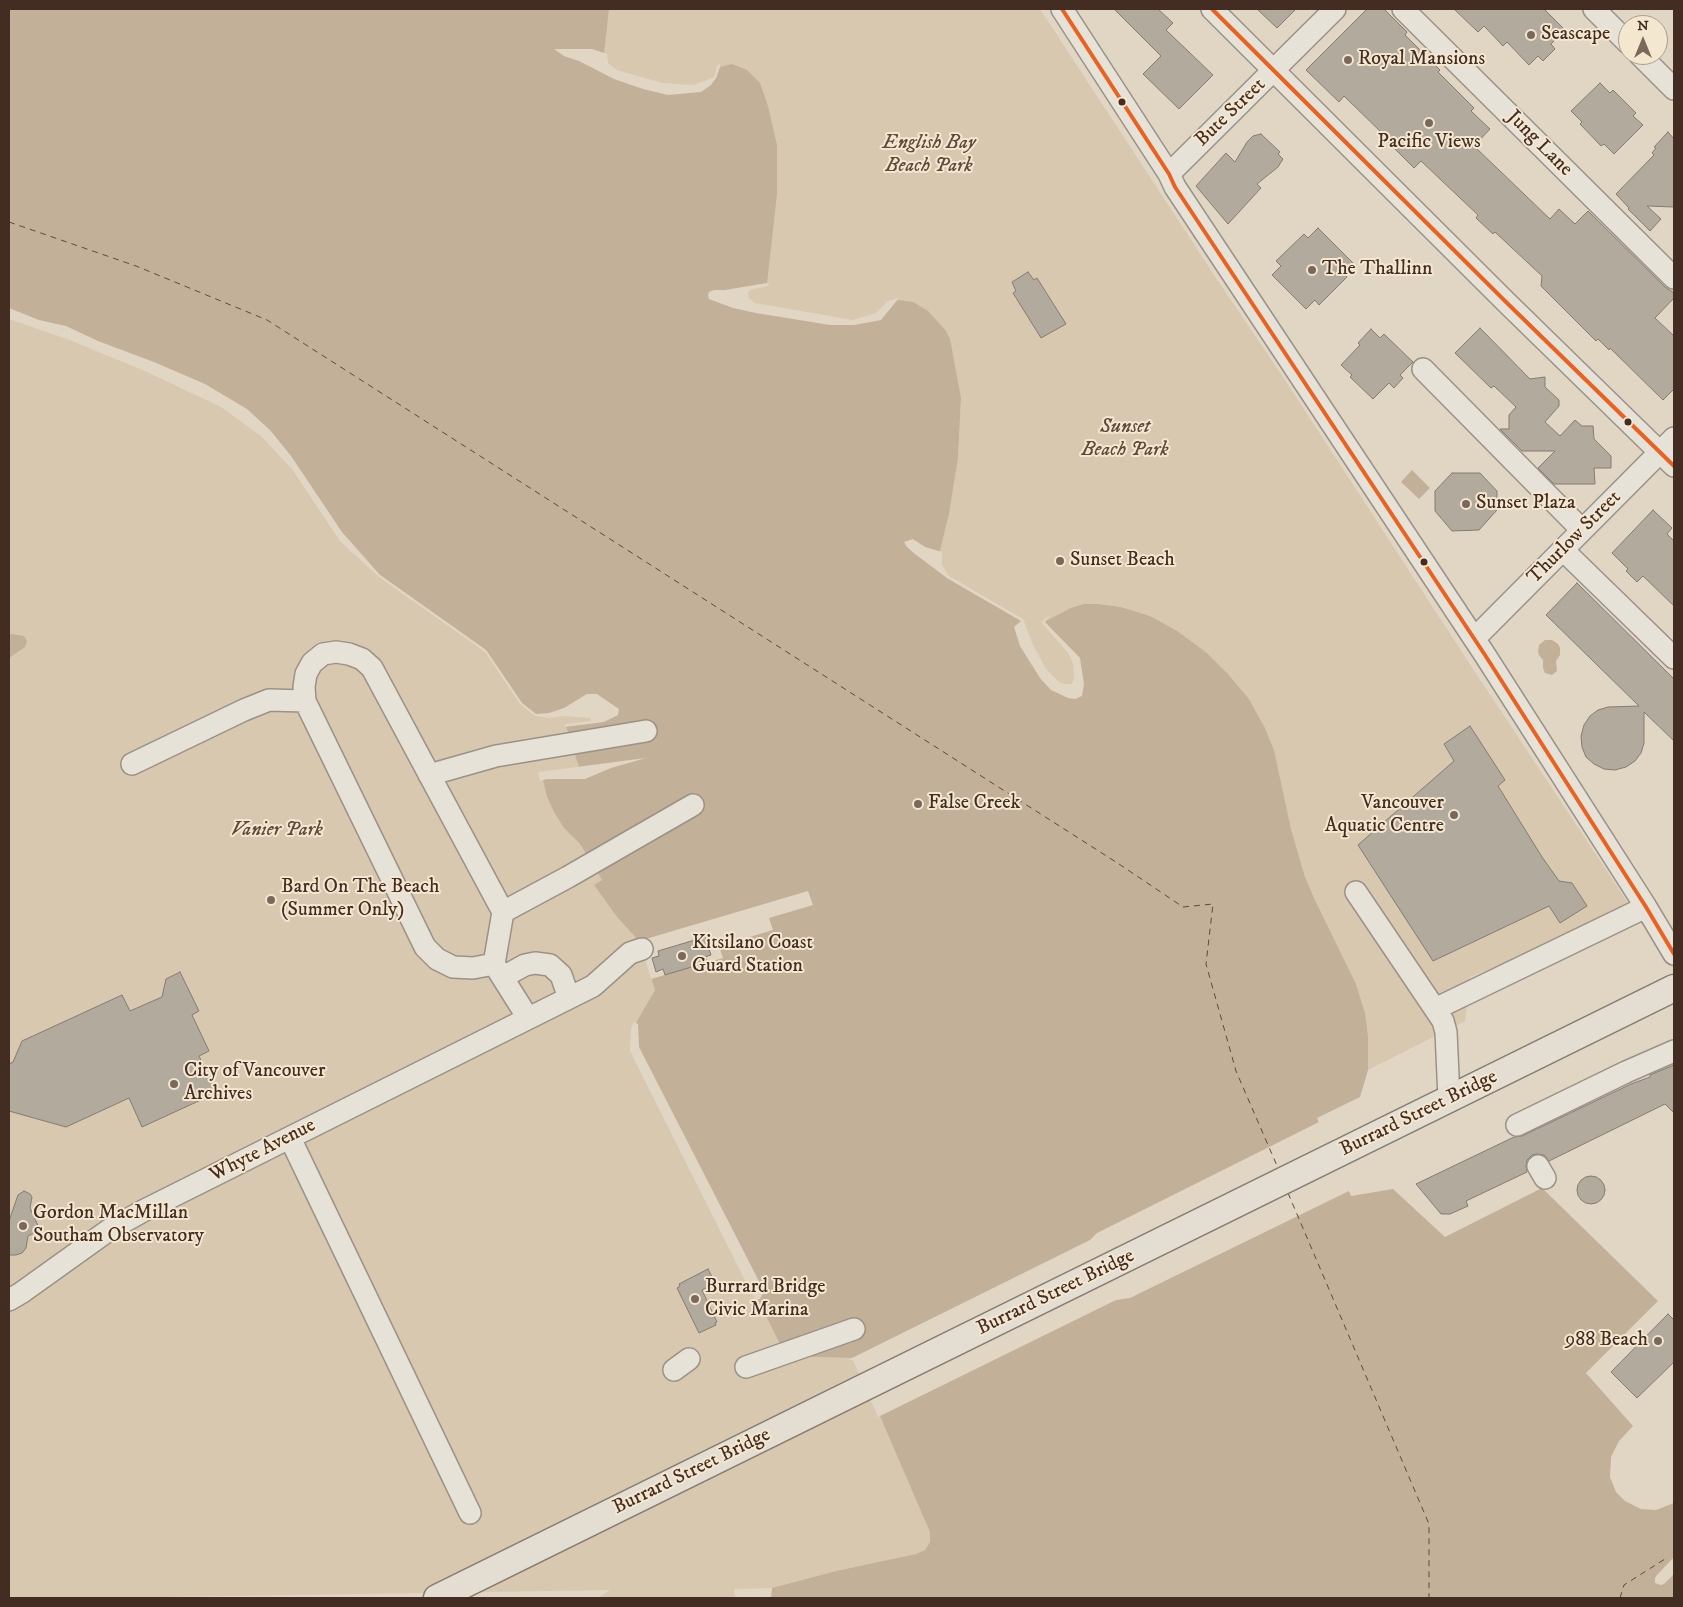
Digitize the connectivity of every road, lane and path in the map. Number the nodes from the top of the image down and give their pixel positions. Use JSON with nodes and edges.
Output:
{"nodes":[{"id":1,"x":1062,"y":9,"type":"edge"},
{"id":2,"x":1212,"y":9,"type":"edge"},
{"id":3,"x":1335,"y":9,"type":"edge"},
{"id":4,"x":1403,"y":9,"type":"edge"},
{"id":5,"x":1594,"y":9,"type":"edge"},
{"id":6,"x":1618,"y":33,"type":"edge"},
{"id":7,"x":1650,"y":65,"type":"edge"},
{"id":8,"x":1274,"y":71,"type":"junction"},
{"id":9,"x":1674,"y":89,"type":"edge"},
{"id":10,"x":1169,"y":174,"type":"junction"},
{"id":11,"x":1674,"y":278,"type":"edge"},
{"id":12,"x":1423,"y":370,"type":"dead end"},
{"id":13,"x":1670,"y":452,"type":"edge"},
{"id":14,"x":1582,"y":530,"type":"junction"},
{"id":15,"x":1563,"y":550,"type":"junction"},
{"id":16,"x":1474,"y":638,"type":"junction"},
{"id":17,"x":1674,"y":658,"type":"edge"},
{"id":18,"x":305,"y":701,"type":"junction"},
{"id":19,"x":646,"y":731,"type":"dead end"},
{"id":20,"x":132,"y":764,"type":"dead end"},
{"id":21,"x":429,"y":775,"type":"junction"},
{"id":22,"x":693,"y":805,"type":"dead end"},
{"id":23,"x":1356,"y":892,"type":"dead end"},
{"id":24,"x":1646,"y":907,"type":"junction"},
{"id":25,"x":503,"y":912,"type":"junction"},
{"id":26,"x":642,"y":949,"type":"dead end"},
{"id":27,"x":1674,"y":954,"type":"edge"},
{"id":28,"x":499,"y":971,"type":"junction"},
{"id":29,"x":1674,"y":988,"type":"edge"},
{"id":30,"x":569,"y":998,"type":"junction"},
{"id":31,"x":1435,"y":1009,"type":"junction"},
{"id":32,"x":528,"y":1018,"type":"junction"},
{"id":33,"x":1674,"y":1051,"type":"edge"},
{"id":34,"x":1517,"y":1125,"type":"dead end"},
{"id":35,"x":290,"y":1138,"type":"junction"},
{"id":36,"x":1356,"y":1141,"type":"dead end"},
{"id":37,"x":9,"y":1300,"type":"edge"},
{"id":38,"x":854,"y":1329,"type":"dead end"},
{"id":39,"x":746,"y":1367,"type":"dead end"},
{"id":40,"x":470,"y":1513,"type":"dead end"},
{"id":41,"x":437,"y":1598,"type":"edge"}],
"edges":[{"from":1,"to":10,"type":"street"},
{"from":2,"to":8,"type":"street"},
{"from":3,"to":8,"type":"street","name":"Bute Street"},
{"from":4,"to":11,"type":"street","name":"Jung Lane"},
{"from":5,"to":6,"type":"street"},
{"from":7,"to":9,"type":"street"},
{"from":8,"to":10,"type":"street","name":"Bute Street"},
{"from":8,"to":13,"type":"street"},
{"from":10,"to":16,"type":"street"},
{"from":12,"to":14,"type":"street"},
{"from":13,"to":14,"type":"street","name":"Thurlow Street"},
{"from":14,"to":15,"type":"street","name":"Thurlow Street"},
{"from":15,"to":16,"type":"street","name":"Thurlow Street"},
{"from":15,"to":17,"type":"street"},
{"from":16,"to":24,"type":"street"},
{"from":18,"to":20,"type":"street"},
{"from":18,"to":21,"type":"street"},
{"from":18,"to":28,"type":"street"},
{"from":19,"to":21,"type":"street"},
{"from":21,"to":25,"type":"street"},
{"from":22,"to":25,"type":"street"},
{"from":23,"to":31,"type":"street"},
{"from":24,"to":27,"type":"street"},
{"from":24,"to":31,"type":"street"},
{"from":25,"to":28,"type":"street"},
{"from":26,"to":30,"type":"street","name":"Whyte Avenue"},
{"from":28,"to":30,"type":"street"},
{"from":28,"to":32,"type":"street"},
{"from":29,"to":41,"type":"main road","name":"Burrard Street Bridge"},
{"from":30,"to":32,"type":"street","name":"Whyte Avenue"},
{"from":31,"to":36,"type":"street"},
{"from":32,"to":35,"type":"street","name":"Whyte Avenue"},
{"from":33,"to":34,"type":"street"},
{"from":35,"to":37,"type":"street","name":"Whyte Avenue"},
{"from":35,"to":40,"type":"street"},
{"from":38,"to":39,"type":"street"}]}
